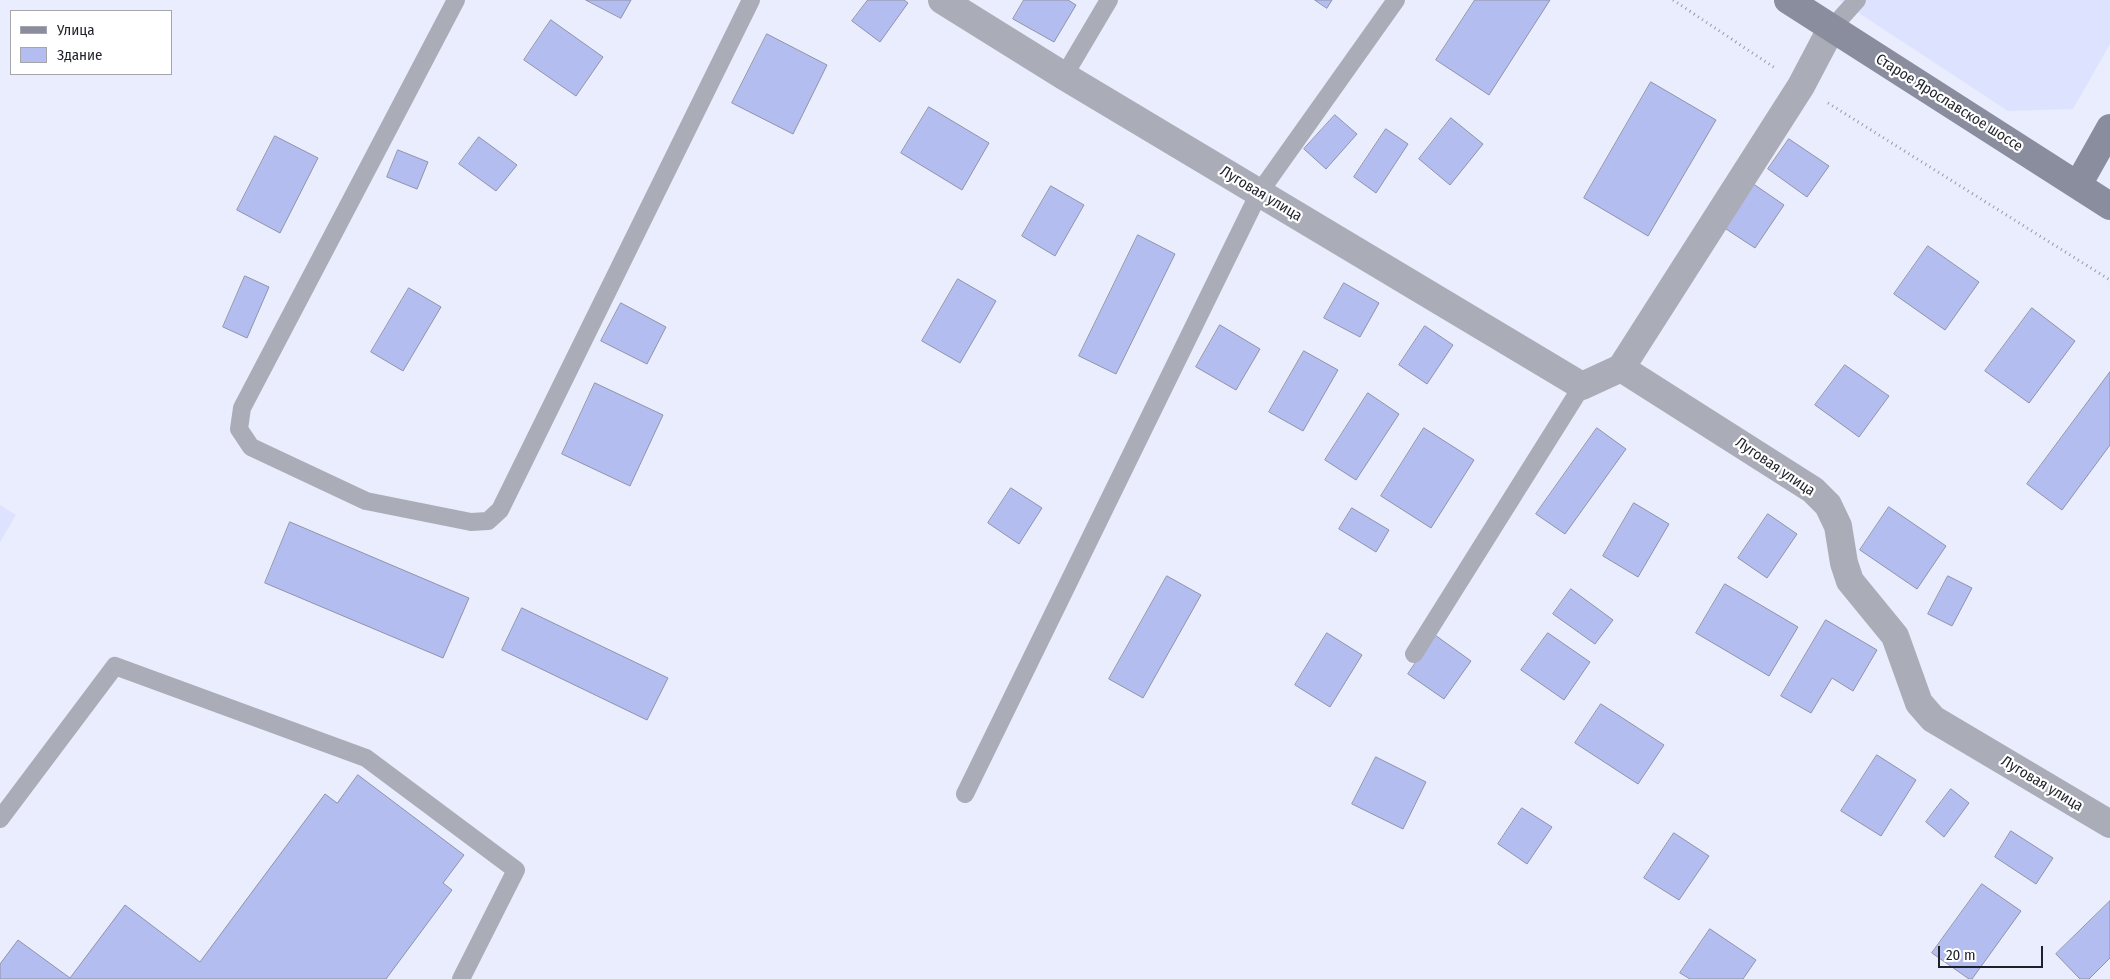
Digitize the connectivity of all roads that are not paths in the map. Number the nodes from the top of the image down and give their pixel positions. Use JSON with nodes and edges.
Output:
{"nodes":[{"id":1,"x":456,"y":0,"type":"edge"},
{"id":2,"x":751,"y":0,"type":"edge"},
{"id":3,"x":942,"y":0,"type":"edge"},
{"id":4,"x":1108,"y":0,"type":"edge"},
{"id":5,"x":1396,"y":0,"type":"edge"},
{"id":6,"x":1788,"y":0,"type":"edge"},
{"id":7,"x":1857,"y":0,"type":"edge"},
{"id":8,"x":1831,"y":29,"type":"junction"},
{"id":9,"x":1064,"y":76,"type":"junction"},
{"id":10,"x":2110,"y":128,"type":"edge"},
{"id":11,"x":2078,"y":185,"type":"junction"},
{"id":12,"x":1259,"y":193,"type":"junction"},
{"id":13,"x":2110,"y":206,"type":"edge"},
{"id":14,"x":1620,"y":368,"type":"junction"},
{"id":15,"x":1582,"y":386,"type":"junction"},
{"id":16,"x":1414,"y":654,"type":"dead end"},
{"id":17,"x":965,"y":794,"type":"dead end"},
{"id":18,"x":0,"y":819,"type":"edge"},
{"id":19,"x":2110,"y":824,"type":"edge"},
{"id":20,"x":461,"y":979,"type":"edge"}],
"edges":[{"from":1,"to":2,"type":"lane"},
{"from":3,"to":9,"type":"street","name":"Луговая улица"},
{"from":4,"to":9,"type":"lane"},
{"from":5,"to":12,"type":"lane"},
{"from":6,"to":8,"type":"main road","name":"Старое Ярославское шоссе"},
{"from":7,"to":8,"type":"lane"},
{"from":8,"to":11,"type":"main road","name":"Старое Ярославское шоссе"},
{"from":8,"to":14,"type":"street"},
{"from":9,"to":12,"type":"street","name":"Луговая улица"},
{"from":10,"to":11,"type":"main road"},
{"from":11,"to":13,"type":"main road","name":"Старое Ярославское шоссе"},
{"from":12,"to":15,"type":"street","name":"Луговая улица"},
{"from":12,"to":17,"type":"lane"},
{"from":14,"to":15,"type":"street"},
{"from":14,"to":19,"type":"street","name":"Луговая улица"},
{"from":15,"to":16,"type":"lane"},
{"from":18,"to":20,"type":"lane"}]}
